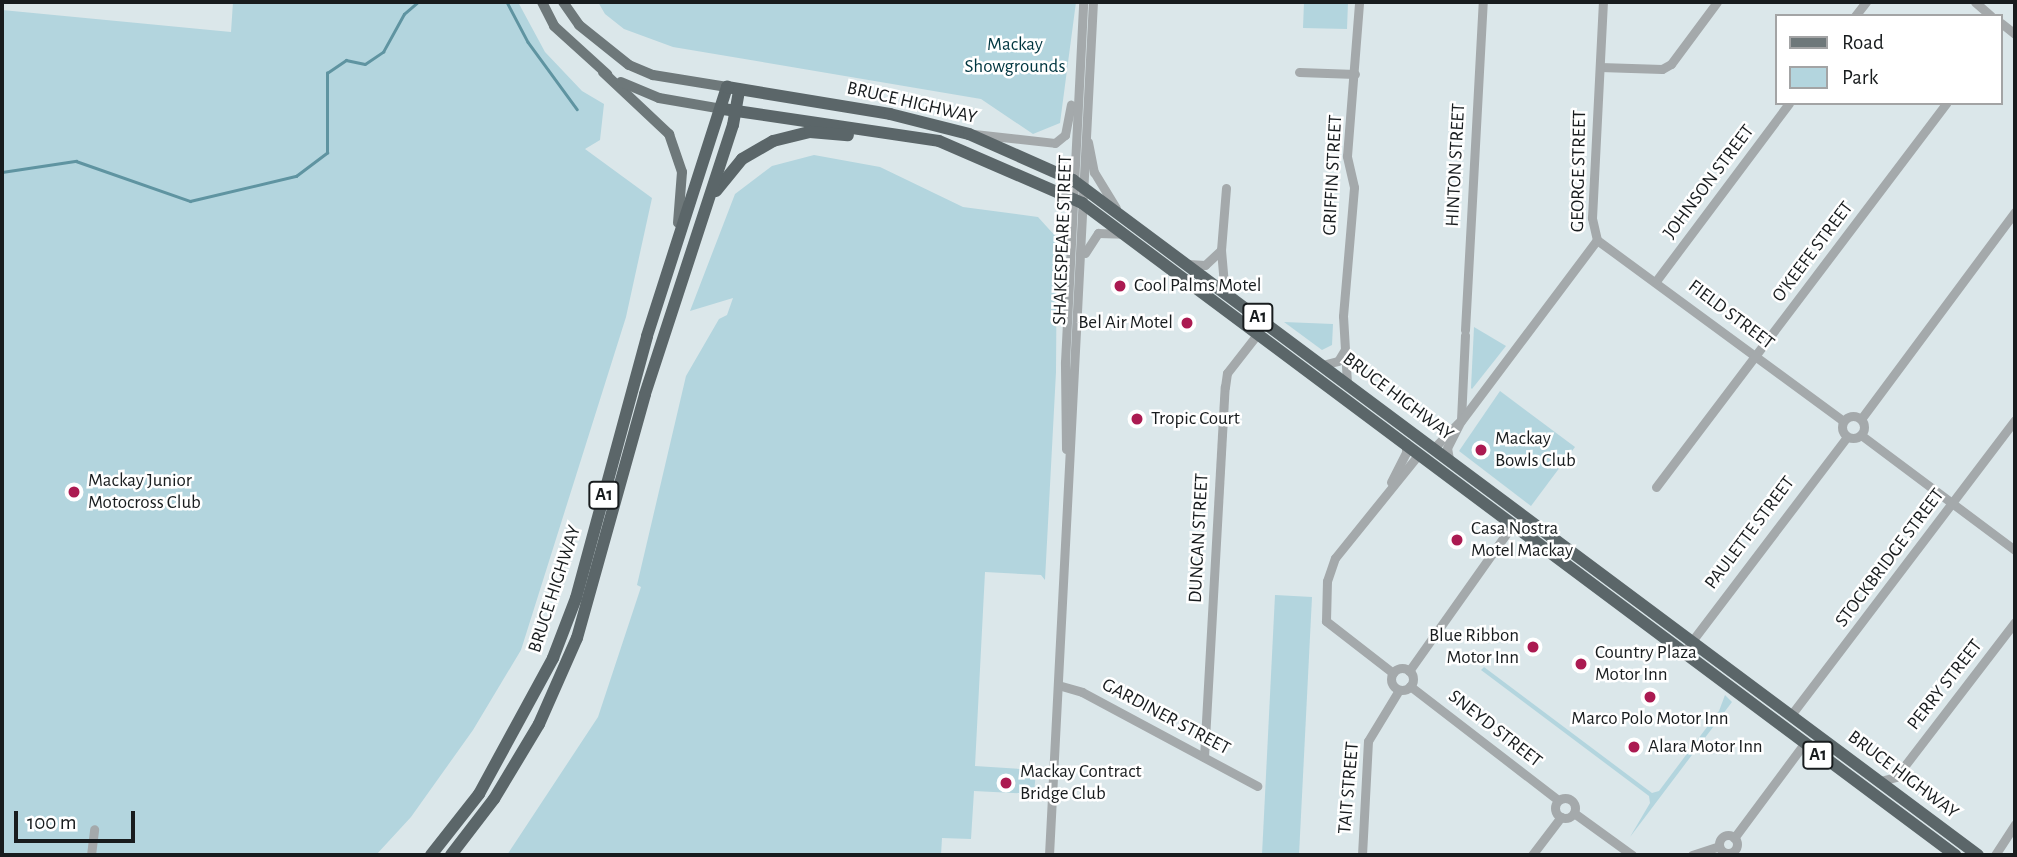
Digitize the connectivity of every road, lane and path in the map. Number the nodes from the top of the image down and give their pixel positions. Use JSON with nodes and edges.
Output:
{"nodes":[{"id":1,"x":541,"y":2,"type":"edge"},
{"id":2,"x":564,"y":2,"type":"edge"},
{"id":3,"x":1083,"y":2,"type":"edge"},
{"id":4,"x":1093,"y":2,"type":"edge"},
{"id":5,"x":1359,"y":2,"type":"edge"},
{"id":6,"x":1483,"y":2,"type":"edge"},
{"id":7,"x":1603,"y":2,"type":"edge"},
{"id":8,"x":1717,"y":2,"type":"edge"},
{"id":9,"x":1968,"y":2,"type":"edge"},
{"id":10,"x":1978,"y":5,"type":"edge"},
{"id":11,"x":1079,"y":54,"type":"junction"},
{"id":12,"x":1600,"y":67,"type":"junction"},
{"id":13,"x":603,"y":72,"type":"junction"},
{"id":14,"x":1299,"y":72,"type":"dead end"},
{"id":15,"x":1355,"y":74,"type":"junction"},
{"id":16,"x":733,"y":89,"type":"junction"},
{"id":17,"x":1788,"y":105,"type":"edge"},
{"id":18,"x":1945,"y":105,"type":"edge"},
{"id":19,"x":729,"y":109,"type":"junction"},
{"id":20,"x":1085,"y":126,"type":"junction"},
{"id":21,"x":969,"y":134,"type":"junction"},
{"id":22,"x":973,"y":155,"type":"junction"},
{"id":23,"x":1077,"y":183,"type":"junction"},
{"id":24,"x":1226,"y":188,"type":"dead end"},
{"id":25,"x":1077,"y":200,"type":"junction"},
{"id":26,"x":705,"y":211,"type":"junction"},
{"id":27,"x":2015,"y":212,"type":"edge"},
{"id":28,"x":1119,"y":213,"type":"junction"},
{"id":29,"x":1131,"y":236,"type":"junction"},
{"id":30,"x":1597,"y":240,"type":"junction"},
{"id":31,"x":1221,"y":250,"type":"junction"},
{"id":32,"x":1186,"y":263,"type":"junction"},
{"id":33,"x":1081,"y":269,"type":"junction"},
{"id":34,"x":1656,"y":281,"type":"junction"},
{"id":35,"x":1233,"y":298,"type":"junction"},
{"id":36,"x":1259,"y":332,"type":"junction"},
{"id":37,"x":647,"y":336,"type":"junction"},
{"id":38,"x":1344,"y":349,"type":"junction"},
{"id":39,"x":1757,"y":357,"type":"junction"},
{"id":40,"x":1322,"y":365,"type":"junction"},
{"id":41,"x":1348,"y":384,"type":"junction"},
{"id":42,"x":1861,"y":419,"type":"junction"},
{"id":43,"x":1461,"y":420,"type":"junction"},
{"id":44,"x":2015,"y":420,"type":"edge"},
{"id":45,"x":1843,"y":421,"type":"junction"},
{"id":46,"x":1861,"y":435,"type":"junction"},
{"id":47,"x":1847,"y":437,"type":"junction"},
{"id":48,"x":1406,"y":443,"type":"junction"},
{"id":49,"x":1434,"y":448,"type":"junction"},
{"id":50,"x":1419,"y":454,"type":"junction"},
{"id":51,"x":1449,"y":459,"type":"junction"},
{"id":52,"x":1068,"y":478,"type":"junction"},
{"id":53,"x":1391,"y":484,"type":"junction"},
{"id":54,"x":1657,"y":487,"type":"dead end"},
{"id":55,"x":1953,"y":504,"type":"junction"},
{"id":56,"x":1509,"y":521,"type":"junction"},
{"id":57,"x":2015,"y":550,"type":"edge"},
{"id":58,"x":2015,"y":622,"type":"edge"},
{"id":59,"x":1688,"y":646,"type":"junction"},
{"id":60,"x":1409,"y":671,"type":"junction"},
{"id":61,"x":1393,"y":673,"type":"junction"},
{"id":62,"x":1058,"y":685,"type":"junction"},
{"id":63,"x":1410,"y":686,"type":"junction"},
{"id":64,"x":1399,"y":690,"type":"junction"},
{"id":65,"x":1791,"y":715,"type":"junction"},
{"id":66,"x":1803,"y":744,"type":"junction"},
{"id":67,"x":1204,"y":757,"type":"junction"},
{"id":68,"x":1901,"y":769,"type":"junction"},
{"id":69,"x":1880,"y":781,"type":"junction"},
{"id":70,"x":1256,"y":786,"type":"dead end"},
{"id":71,"x":1900,"y":797,"type":"junction"},
{"id":72,"x":1558,"y":800,"type":"junction"},
{"id":73,"x":1574,"y":813,"type":"junction"},
{"id":74,"x":1561,"y":817,"type":"junction"},
{"id":75,"x":2015,"y":824,"type":"edge"},
{"id":76,"x":94,"y":829,"type":"dead end"},
{"id":77,"x":1734,"y":838,"type":"junction"},
{"id":78,"x":1719,"y":846,"type":"junction"},
{"id":79,"x":1736,"y":853,"type":"edge"},
{"id":80,"x":91,"y":855,"type":"edge"},
{"id":81,"x":431,"y":855,"type":"edge"},
{"id":82,"x":452,"y":855,"type":"edge"},
{"id":83,"x":1049,"y":855,"type":"edge"},
{"id":84,"x":1362,"y":855,"type":"edge"},
{"id":85,"x":1532,"y":855,"type":"edge"},
{"id":86,"x":1632,"y":855,"type":"edge"},
{"id":87,"x":1692,"y":855,"type":"edge"},
{"id":88,"x":1955,"y":855,"type":"edge"},
{"id":89,"x":1978,"y":855,"type":"edge"},
{"id":90,"x":1995,"y":855,"type":"edge"}],
"edges":[{"from":1,"to":13,"type":"main road"},
{"from":2,"to":16,"type":"main road"},
{"from":3,"to":11,"type":"street","name":"SHAKESPEARE STREET"},
{"from":4,"to":20,"type":"street","name":"SHAKESPEARE STREET"},
{"from":5,"to":15,"type":"street","name":"GRIFFIN STREET"},
{"from":6,"to":43,"type":"street","name":"HINTON STREET"},
{"from":7,"to":12,"type":"street","name":"GEORGE STREET"},
{"from":8,"to":12,"type":"street"},
{"from":9,"to":10,"type":"street"},
{"from":11,"to":21,"type":"street"},
{"from":11,"to":23,"type":"street","name":"SHAKESPEARE STREET"},
{"from":12,"to":30,"type":"street","name":"GEORGE STREET"},
{"from":13,"to":19,"type":"main road"},
{"from":13,"to":37,"type":"main road"},
{"from":14,"to":15,"type":"street"},
{"from":15,"to":38,"type":"street","name":"GRIFFIN STREET"},
{"from":16,"to":19,"type":"highway","name":"BRUCE HIGHWAY","number":"A1"},
{"from":16,"to":21,"type":"highway","name":"BRUCE HIGHWAY","number":"A1"},
{"from":17,"to":34,"type":"street","name":"JOHNSON STREET"},
{"from":18,"to":39,"type":"street","name":"O'KEEFE STREET"},
{"from":19,"to":22,"type":"highway","name":"BRUCE HIGHWAY","number":"A1"},
{"from":19,"to":26,"type":"highway","name":"BRUCE HIGHWAY","number":"A1"},
{"from":19,"to":37,"type":"highway","name":"BRUCE HIGHWAY","number":"A1"},
{"from":20,"to":23,"type":"street","name":"SHAKESPEARE STREET"},
{"from":20,"to":28,"type":"street"},
{"from":21,"to":23,"type":"highway","name":"BRUCE HIGHWAY","number":"A1"},
{"from":22,"to":25,"type":"highway","name":"BRUCE HIGHWAY","number":"A1"},
{"from":22,"to":26,"type":"highway","number":"A1"},
{"from":23,"to":25,"type":"street","name":"SHAKESPEARE STREET"},
{"from":23,"to":28,"type":"highway","name":"BRUCE HIGHWAY","number":"A1"},
{"from":24,"to":31,"type":"street"},
{"from":25,"to":29,"type":"highway","name":"BRUCE HIGHWAY","number":"A1"},
{"from":25,"to":33,"type":"street","name":"SHAKESPEARE STREET"},
{"from":25,"to":52,"type":"street","name":"SHAKESPEARE STREET"},
{"from":26,"to":82,"type":"highway","name":"BRUCE HIGHWAY","number":"A1"},
{"from":27,"to":42,"type":"street"},
{"from":28,"to":32,"type":"highway","name":"BRUCE HIGHWAY","number":"A1"},
{"from":29,"to":33,"type":"street"},
{"from":29,"to":36,"type":"highway","name":"BRUCE HIGHWAY","number":"A1"},
{"from":30,"to":34,"type":"street","name":"FIELD STREET"},
{"from":30,"to":43,"type":"street","name":"GEORGE STREET"},
{"from":31,"to":32,"type":"street"},
{"from":31,"to":35,"type":"street"},
{"from":32,"to":35,"type":"highway","name":"BRUCE HIGHWAY","number":"A1"},
{"from":33,"to":52,"type":"street","name":"SHAKESPEARE STREET"},
{"from":34,"to":39,"type":"street","name":"FIELD STREET"},
{"from":35,"to":40,"type":"highway","name":"BRUCE HIGHWAY","number":"A1"},
{"from":36,"to":48,"type":"highway","name":"BRUCE HIGHWAY","number":"A1"},
{"from":36,"to":67,"type":"street","name":"DUNCAN STREET"},
{"from":37,"to":81,"type":"highway","name":"BRUCE HIGHWAY","number":"A1"},
{"from":38,"to":40,"type":"street"},
{"from":38,"to":41,"type":"street","name":"GRIFFIN STREET"},
{"from":39,"to":45,"type":"street","name":"FIELD STREET"},
{"from":39,"to":54,"type":"street","name":"O'KEEFE STREET"},
{"from":40,"to":41,"type":"highway","name":"BRUCE HIGHWAY","number":"A1"},
{"from":41,"to":49,"type":"highway","name":"BRUCE HIGHWAY","number":"A1"},
{"from":41,"to":50,"type":"highway"},
{"from":42,"to":45,"type":"street"},
{"from":42,"to":46,"type":"street"},
{"from":43,"to":49,"type":"street","name":"GEORGE STREET"},
{"from":43,"to":51,"type":"street","name":"GEORGE STREET"},
{"from":44,"to":55,"type":"street","name":"STOCKBRIDGE STREET"},
{"from":45,"to":47,"type":"street"},
{"from":46,"to":47,"type":"street"},
{"from":46,"to":55,"type":"street"},
{"from":47,"to":59,"type":"street","name":"PAULETTE STREET"},
{"from":48,"to":50,"type":"highway","name":"BRUCE HIGHWAY","number":"A1"},
{"from":48,"to":53,"type":"street"},
{"from":49,"to":51,"type":"highway","name":"BRUCE HIGHWAY","number":"A1"},
{"from":49,"to":56,"type":"highway"},
{"from":50,"to":53,"type":"street"},
{"from":50,"to":56,"type":"highway","name":"BRUCE HIGHWAY","number":"A1"},
{"from":51,"to":59,"type":"highway","name":"BRUCE HIGHWAY","number":"A1"},
{"from":52,"to":62,"type":"street","name":"SHAKESPEARE STREET"},
{"from":53,"to":61,"type":"street"},
{"from":55,"to":57,"type":"street"},
{"from":55,"to":65,"type":"street","name":"STOCKBRIDGE STREET"},
{"from":56,"to":59,"type":"highway","name":"BRUCE HIGHWAY","number":"A1"},
{"from":56,"to":60,"type":"street"},
{"from":58,"to":68,"type":"street","name":"PERRY STREET"},
{"from":59,"to":65,"type":"highway","name":"BRUCE HIGHWAY","number":"A1"},
{"from":59,"to":66,"type":"highway","name":"BRUCE HIGHWAY","number":"A1"},
{"from":60,"to":61,"type":"street"},
{"from":60,"to":63,"type":"street"},
{"from":61,"to":64,"type":"street"},
{"from":62,"to":67,"type":"street","name":"GARDINER STREET"},
{"from":62,"to":83,"type":"street","name":"SHAKESPEARE STREET"},
{"from":63,"to":64,"type":"street"},
{"from":63,"to":72,"type":"street","name":"SNEYD STREET"},
{"from":64,"to":84,"type":"street","name":"TAIT STREET"},
{"from":65,"to":69,"type":"highway","name":"BRUCE HIGHWAY","number":"A1"},
{"from":66,"to":77,"type":"street"},
{"from":66,"to":88,"type":"highway","name":"BRUCE HIGHWAY","number":"A1"},
{"from":67,"to":70,"type":"street","name":"GARDINER STREET"},
{"from":68,"to":69,"type":"street","name":"PERRY STREET"},
{"from":68,"to":71,"type":"street"},
{"from":69,"to":71,"type":"highway","name":"BRUCE HIGHWAY","number":"A1"},
{"from":71,"to":89,"type":"highway","name":"BRUCE HIGHWAY","number":"A1"},
{"from":72,"to":73,"type":"street","name":"SNEYD STREET"},
{"from":72,"to":74,"type":"street"},
{"from":73,"to":74,"type":"street"},
{"from":73,"to":86,"type":"street"},
{"from":74,"to":85,"type":"street"},
{"from":75,"to":90,"type":"street"},
{"from":76,"to":80,"type":"street"},
{"from":77,"to":78,"type":"street"},
{"from":77,"to":79,"type":"street"},
{"from":78,"to":79,"type":"street"},
{"from":78,"to":87,"type":"street"}]}
